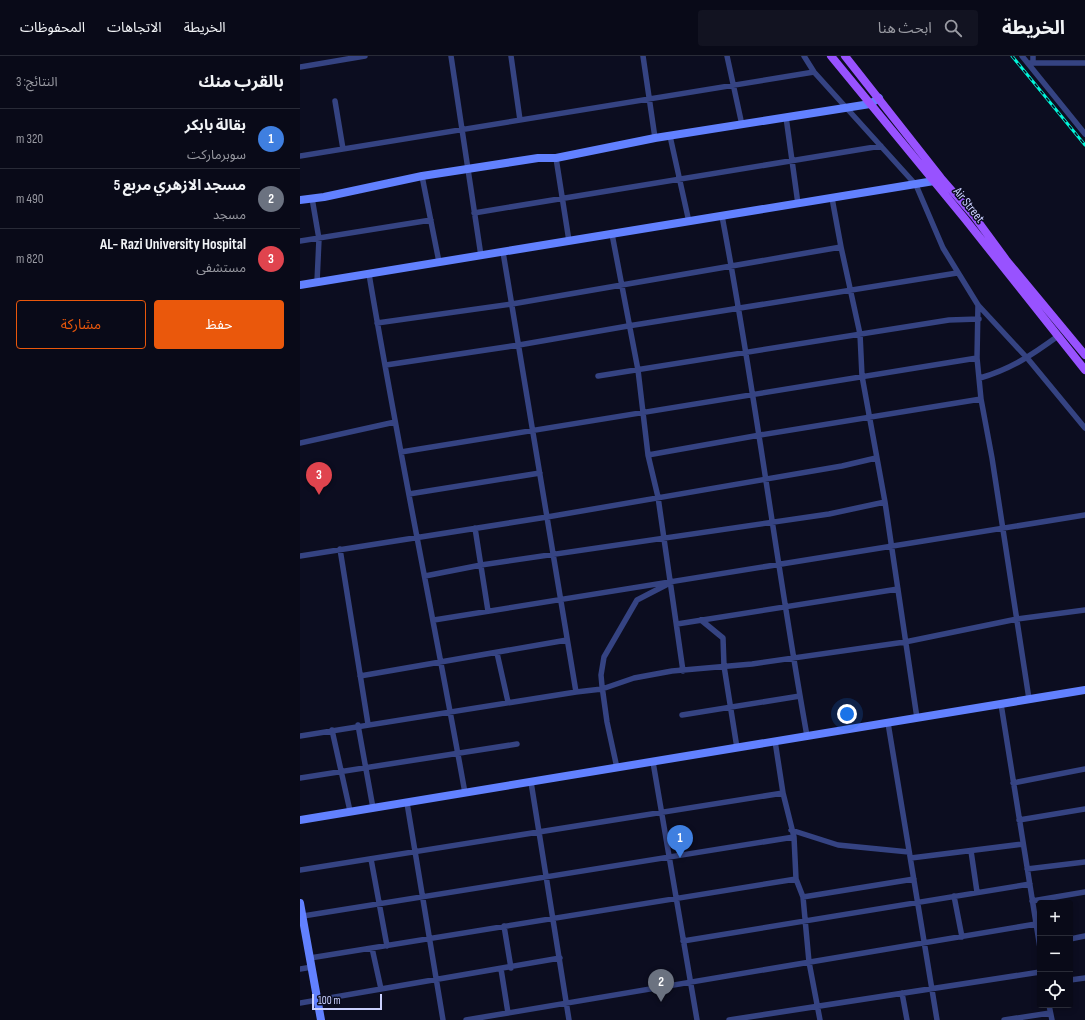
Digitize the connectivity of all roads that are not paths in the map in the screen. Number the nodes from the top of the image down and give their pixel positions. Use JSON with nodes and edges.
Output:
{"nodes":[{"id":1,"x":365,"y":56,"type":"edge"},
{"id":2,"x":451,"y":56,"type":"edge"},
{"id":3,"x":511,"y":56,"type":"edge"},
{"id":4,"x":643,"y":56,"type":"edge"},
{"id":5,"x":727,"y":56,"type":"edge"},
{"id":6,"x":804,"y":56,"type":"edge"},
{"id":7,"x":831,"y":56,"type":"edge"},
{"id":8,"x":845,"y":56,"type":"edge"},
{"id":9,"x":1022,"y":56,"type":"edge"},
{"id":10,"x":1033,"y":56,"type":"edge"},
{"id":11,"x":1030,"y":63,"type":"junction"},
{"id":12,"x":1085,"y":63,"type":"edge"},
{"id":13,"x":300,"y":67,"type":"edge"},
{"id":14,"x":814,"y":72,"type":"junction"},
{"id":15,"x":733,"y":85,"type":"junction"},
{"id":16,"x":648,"y":98,"type":"junction"},
{"id":17,"x":879,"y":98,"type":"junction"},
{"id":18,"x":335,"y":101,"type":"dead end"},
{"id":19,"x":870,"y":104,"type":"junction"},
{"id":20,"x":847,"y":108,"type":"junction"},
{"id":21,"x":786,"y":117,"type":"junction"},
{"id":22,"x":520,"y":120,"type":"junction"},
{"id":23,"x":742,"y":125,"type":"junction"},
{"id":24,"x":462,"y":129,"type":"junction"},
{"id":25,"x":1085,"y":134,"type":"edge"},
{"id":26,"x":670,"y":136,"type":"junction"},
{"id":27,"x":656,"y":138,"type":"junction"},
{"id":28,"x":881,"y":146,"type":"junction"},
{"id":29,"x":343,"y":149,"type":"junction"},
{"id":30,"x":300,"y":156,"type":"edge"},
{"id":31,"x":556,"y":158,"type":"junction"},
{"id":32,"x":793,"y":161,"type":"junction"},
{"id":33,"x":468,"y":169,"type":"junction"},
{"id":34,"x":422,"y":176,"type":"junction"},
{"id":35,"x":680,"y":179,"type":"junction"},
{"id":36,"x":934,"y":181,"type":"junction"},
{"id":37,"x":916,"y":184,"type":"junction"},
{"id":38,"x":312,"y":198,"type":"junction"},
{"id":39,"x":562,"y":198,"type":"junction"},
{"id":40,"x":832,"y":198,"type":"junction"},
{"id":41,"x":300,"y":200,"type":"edge"},
{"id":42,"x":798,"y":204,"type":"junction"},
{"id":43,"x":474,"y":213,"type":"junction"},
{"id":44,"x":722,"y":216,"type":"junction"},
{"id":45,"x":431,"y":220,"type":"junction"},
{"id":46,"x":689,"y":222,"type":"junction"},
{"id":47,"x":612,"y":234,"type":"junction"},
{"id":48,"x":319,"y":238,"type":"junction"},
{"id":49,"x":300,"y":241,"type":"edge"},
{"id":50,"x":569,"y":241,"type":"junction"},
{"id":51,"x":841,"y":247,"type":"junction"},
{"id":52,"x":503,"y":252,"type":"junction"},
{"id":53,"x":481,"y":256,"type":"junction"},
{"id":54,"x":439,"y":262,"type":"junction"},
{"id":55,"x":731,"y":266,"type":"junction"},
{"id":56,"x":957,"y":273,"type":"junction"},
{"id":57,"x":369,"y":274,"type":"junction"},
{"id":58,"x":316,"y":282,"type":"junction"},
{"id":59,"x":300,"y":285,"type":"edge"},
{"id":60,"x":620,"y":285,"type":"junction"},
{"id":61,"x":850,"y":290,"type":"junction"},
{"id":62,"x":512,"y":304,"type":"junction"},
{"id":63,"x":978,"y":305,"type":"junction"},
{"id":64,"x":739,"y":308,"type":"junction"},
{"id":65,"x":979,"y":319,"type":"junction"},
{"id":66,"x":377,"y":323,"type":"junction"},
{"id":67,"x":628,"y":326,"type":"junction"},
{"id":68,"x":860,"y":334,"type":"junction"},
{"id":69,"x":1058,"y":336,"type":"junction"},
{"id":70,"x":519,"y":345,"type":"junction"},
{"id":71,"x":747,"y":352,"type":"junction"},
{"id":72,"x":1085,"y":355,"type":"edge"},
{"id":73,"x":977,"y":358,"type":"junction"},
{"id":74,"x":1028,"y":359,"type":"junction"},
{"id":75,"x":386,"y":365,"type":"junction"},
{"id":76,"x":638,"y":370,"type":"junction"},
{"id":77,"x":1085,"y":370,"type":"edge"},
{"id":78,"x":598,"y":376,"type":"dead end"},
{"id":79,"x":862,"y":376,"type":"junction"},
{"id":80,"x":980,"y":378,"type":"junction"},
{"id":81,"x":753,"y":394,"type":"junction"},
{"id":82,"x":981,"y":399,"type":"junction"},
{"id":83,"x":644,"y":412,"type":"junction"},
{"id":84,"x":869,"y":418,"type":"junction"},
{"id":85,"x":396,"y":422,"type":"junction"},
{"id":86,"x":1085,"y":428,"type":"edge"},
{"id":87,"x":533,"y":431,"type":"junction"},
{"id":88,"x":760,"y":435,"type":"junction"},
{"id":89,"x":300,"y":443,"type":"edge"},
{"id":90,"x":401,"y":452,"type":"junction"},
{"id":91,"x":648,"y":455,"type":"junction"},
{"id":92,"x":876,"y":458,"type":"junction"},
{"id":93,"x":540,"y":473,"type":"junction"},
{"id":94,"x":767,"y":478,"type":"junction"},
{"id":95,"x":409,"y":494,"type":"junction"},
{"id":96,"x":658,"y":497,"type":"junction"},
{"id":97,"x":885,"y":502,"type":"junction"},
{"id":98,"x":1085,"y":515,"type":"edge"},
{"id":99,"x":547,"y":517,"type":"junction"},
{"id":100,"x":771,"y":521,"type":"junction"},
{"id":101,"x":475,"y":528,"type":"junction"},
{"id":102,"x":1003,"y":529,"type":"junction"},
{"id":103,"x":417,"y":536,"type":"junction"},
{"id":104,"x":664,"y":537,"type":"junction"},
{"id":105,"x":892,"y":548,"type":"junction"},
{"id":106,"x":340,"y":549,"type":"junction"},
{"id":107,"x":553,"y":554,"type":"junction"},
{"id":108,"x":300,"y":556,"type":"edge"},
{"id":109,"x":778,"y":565,"type":"junction"},
{"id":110,"x":481,"y":566,"type":"junction"},
{"id":111,"x":426,"y":576,"type":"junction"},
{"id":112,"x":672,"y":582,"type":"junction"},
{"id":113,"x":898,"y":589,"type":"junction"},
{"id":114,"x":561,"y":600,"type":"junction"},
{"id":115,"x":786,"y":607,"type":"junction"},
{"id":116,"x":1085,"y":610,"type":"edge"},
{"id":117,"x":488,"y":611,"type":"junction"},
{"id":118,"x":1017,"y":619,"type":"junction"},
{"id":119,"x":434,"y":620,"type":"junction"},
{"id":120,"x":701,"y":620,"type":"junction"},
{"id":121,"x":677,"y":624,"type":"junction"},
{"id":122,"x":568,"y":640,"type":"junction"},
{"id":123,"x":905,"y":642,"type":"junction"},
{"id":124,"x":497,"y":653,"type":"junction"},
{"id":125,"x":794,"y":658,"type":"junction"},
{"id":126,"x":442,"y":663,"type":"junction"},
{"id":127,"x":724,"y":666,"type":"junction"},
{"id":128,"x":684,"y":671,"type":"junction"},
{"id":129,"x":360,"y":676,"type":"junction"},
{"id":130,"x":602,"y":689,"type":"junction"},
{"id":131,"x":1085,"y":690,"type":"edge"},
{"id":132,"x":576,"y":692,"type":"junction"},
{"id":133,"x":800,"y":696,"type":"junction"},
{"id":134,"x":1029,"y":699,"type":"junction"},
{"id":135,"x":508,"y":702,"type":"junction"},
{"id":136,"x":1001,"y":704,"type":"junction"},
{"id":137,"x":731,"y":708,"type":"junction"},
{"id":138,"x":451,"y":713,"type":"junction"},
{"id":139,"x":682,"y":715,"type":"dead end"},
{"id":140,"x":917,"y":718,"type":"junction"},
{"id":141,"x":888,"y":723,"type":"junction"},
{"id":142,"x":368,"y":724,"type":"junction"},
{"id":143,"x":358,"y":725,"type":"junction"},
{"id":144,"x":332,"y":730,"type":"junction"},
{"id":145,"x":300,"y":736,"type":"edge"},
{"id":146,"x":807,"y":736,"type":"junction"},
{"id":147,"x":775,"y":742,"type":"junction"},
{"id":148,"x":517,"y":744,"type":"dead end"},
{"id":149,"x":737,"y":748,"type":"junction"},
{"id":150,"x":458,"y":752,"type":"junction"},
{"id":151,"x":653,"y":762,"type":"junction"},
{"id":152,"x":365,"y":768,"type":"junction"},
{"id":153,"x":617,"y":768,"type":"junction"},
{"id":154,"x":1085,"y":769,"type":"edge"},
{"id":155,"x":342,"y":771,"type":"junction"},
{"id":156,"x":300,"y":778,"type":"edge"},
{"id":157,"x":531,"y":782,"type":"junction"},
{"id":158,"x":1013,"y":783,"type":"junction"},
{"id":159,"x":465,"y":793,"type":"junction"},
{"id":160,"x":783,"y":793,"type":"junction"},
{"id":161,"x":407,"y":802,"type":"junction"},
{"id":162,"x":373,"y":808,"type":"junction"},
{"id":163,"x":1085,"y":809,"type":"edge"},
{"id":164,"x":350,"y":811,"type":"junction"},
{"id":165,"x":662,"y":812,"type":"junction"},
{"id":166,"x":300,"y":820,"type":"edge"},
{"id":167,"x":1019,"y":820,"type":"junction"},
{"id":168,"x":791,"y":830,"type":"junction"},
{"id":169,"x":539,"y":832,"type":"junction"},
{"id":170,"x":794,"y":837,"type":"junction"},
{"id":171,"x":1023,"y":844,"type":"junction"},
{"id":172,"x":971,"y":851,"type":"junction"},
{"id":173,"x":415,"y":852,"type":"junction"},
{"id":174,"x":910,"y":855,"type":"junction"},
{"id":175,"x":669,"y":857,"type":"junction"},
{"id":176,"x":371,"y":859,"type":"junction"},
{"id":177,"x":1085,"y":862,"type":"edge"},
{"id":178,"x":1027,"y":869,"type":"junction"},
{"id":179,"x":300,"y":870,"type":"edge"},
{"id":180,"x":546,"y":876,"type":"junction"},
{"id":181,"x":796,"y":879,"type":"junction"},
{"id":182,"x":914,"y":879,"type":"junction"},
{"id":183,"x":1030,"y":884,"type":"junction"},
{"id":184,"x":977,"y":892,"type":"junction"},
{"id":185,"x":1085,"y":892,"type":"edge"},
{"id":186,"x":422,"y":896,"type":"junction"},
{"id":187,"x":954,"y":896,"type":"junction"},
{"id":188,"x":803,"y":897,"type":"junction"},
{"id":189,"x":676,"y":898,"type":"junction"},
{"id":190,"x":1032,"y":901,"type":"junction"},
{"id":191,"x":918,"y":902,"type":"junction"},
{"id":192,"x":300,"y":903,"type":"edge"},
{"id":193,"x":379,"y":903,"type":"junction"},
{"id":194,"x":303,"y":916,"type":"junction"},
{"id":195,"x":553,"y":918,"type":"junction"},
{"id":196,"x":806,"y":920,"type":"junction"},
{"id":197,"x":1036,"y":924,"type":"junction"},
{"id":198,"x":504,"y":926,"type":"junction"},
{"id":199,"x":303,"y":932,"type":"edge"},
{"id":200,"x":962,"y":936,"type":"junction"},
{"id":201,"x":1038,"y":936,"type":"edge"},
{"id":202,"x":1085,"y":936,"type":"edge"},
{"id":203,"x":1073,"y":938,"type":"edge"},
{"id":204,"x":430,"y":939,"type":"junction"},
{"id":205,"x":683,"y":941,"type":"junction"},
{"id":206,"x":925,"y":943,"type":"junction"},
{"id":207,"x":387,"y":946,"type":"junction"},
{"id":208,"x":372,"y":948,"type":"junction"},
{"id":209,"x":310,"y":958,"type":"junction"},
{"id":210,"x":560,"y":958,"type":"junction"},
{"id":211,"x":809,"y":962,"type":"junction"},
{"id":212,"x":312,"y":967,"type":"junction"},
{"id":213,"x":510,"y":968,"type":"junction"},
{"id":214,"x":300,"y":969,"type":"edge"},
{"id":215,"x":502,"y":969,"type":"junction"},
{"id":216,"x":1037,"y":972,"type":"edge"},
{"id":217,"x":1085,"y":978,"type":"edge"},
{"id":218,"x":436,"y":980,"type":"junction"},
{"id":219,"x":1073,"y":980,"type":"edge"},
{"id":220,"x":690,"y":982,"type":"junction"},
{"id":221,"x":932,"y":988,"type":"junction"},
{"id":222,"x":381,"y":989,"type":"junction"},
{"id":223,"x":902,"y":993,"type":"junction"},
{"id":224,"x":317,"y":1000,"type":"junction"},
{"id":225,"x":300,"y":1003,"type":"edge"},
{"id":226,"x":567,"y":1003,"type":"junction"},
{"id":227,"x":818,"y":1006,"type":"junction"},
{"id":228,"x":1049,"y":1008,"type":"edge"},
{"id":229,"x":1050,"y":1012,"type":"junction"},
{"id":230,"x":508,"y":1013,"type":"junction"},
{"id":231,"x":320,"y":1020,"type":"edge"},
{"id":232,"x":443,"y":1020,"type":"edge"},
{"id":233,"x":466,"y":1020,"type":"edge"},
{"id":234,"x":569,"y":1020,"type":"edge"},
{"id":235,"x":697,"y":1020,"type":"edge"},
{"id":236,"x":729,"y":1020,"type":"edge"},
{"id":237,"x":820,"y":1020,"type":"edge"},
{"id":238,"x":907,"y":1020,"type":"edge"},
{"id":239,"x":938,"y":1020,"type":"edge"},
{"id":240,"x":1004,"y":1020,"type":"edge"},
{"id":241,"x":1052,"y":1020,"type":"edge"}],
"edges":[{"from":1,"to":13,"type":"street"},
{"from":2,"to":24,"type":"street"},
{"from":3,"to":22,"type":"street"},
{"from":4,"to":16,"type":"street"},
{"from":5,"to":15,"type":"street"},
{"from":6,"to":14,"type":"street"},
{"from":7,"to":19,"type":"main road","name":"Air Street"},
{"from":8,"to":17,"type":"main road","name":"Air Street"},
{"from":9,"to":11,"type":"street"},
{"from":10,"to":11,"type":"street"},
{"from":11,"to":12,"type":"street"},
{"from":11,"to":25,"type":"street"},
{"from":14,"to":15,"type":"street"},
{"from":14,"to":20,"type":"street"},
{"from":15,"to":16,"type":"street"},
{"from":15,"to":23,"type":"street"},
{"from":16,"to":22,"type":"street"},
{"from":16,"to":27,"type":"street"},
{"from":17,"to":19,"type":"street"},
{"from":17,"to":72,"type":"main road","name":"Air Street"},
{"from":18,"to":29,"type":"street"},
{"from":19,"to":20,"type":"street"},
{"from":19,"to":36,"type":"main road","name":"Air Street"},
{"from":20,"to":21,"type":"street"},
{"from":20,"to":28,"type":"street"},
{"from":21,"to":23,"type":"street"},
{"from":21,"to":32,"type":"street"},
{"from":22,"to":24,"type":"street"},
{"from":23,"to":26,"type":"street"},
{"from":24,"to":29,"type":"street"},
{"from":24,"to":33,"type":"street"},
{"from":26,"to":27,"type":"street"},
{"from":26,"to":35,"type":"street"},
{"from":27,"to":31,"type":"street"},
{"from":28,"to":32,"type":"street"},
{"from":28,"to":37,"type":"street"},
{"from":29,"to":30,"type":"street"},
{"from":31,"to":33,"type":"street"},
{"from":31,"to":39,"type":"street"},
{"from":32,"to":35,"type":"street"},
{"from":32,"to":42,"type":"street"},
{"from":33,"to":34,"type":"street"},
{"from":33,"to":43,"type":"street"},
{"from":34,"to":38,"type":"street"},
{"from":34,"to":45,"type":"street"},
{"from":35,"to":39,"type":"street"},
{"from":35,"to":46,"type":"street"},
{"from":36,"to":37,"type":"street"},
{"from":36,"to":69,"type":"main road","name":"Air Street"},
{"from":37,"to":40,"type":"street"},
{"from":37,"to":56,"type":"street"},
{"from":38,"to":41,"type":"street"},
{"from":38,"to":48,"type":"street"},
{"from":39,"to":43,"type":"street"},
{"from":39,"to":50,"type":"street"},
{"from":40,"to":42,"type":"street"},
{"from":40,"to":51,"type":"street"},
{"from":42,"to":44,"type":"street"},
{"from":43,"to":53,"type":"street"},
{"from":44,"to":46,"type":"street"},
{"from":44,"to":55,"type":"street"},
{"from":45,"to":48,"type":"street"},
{"from":45,"to":54,"type":"street"},
{"from":46,"to":47,"type":"street"},
{"from":47,"to":50,"type":"street"},
{"from":47,"to":60,"type":"street"},
{"from":48,"to":49,"type":"street"},
{"from":48,"to":58,"type":"street"},
{"from":50,"to":52,"type":"street"},
{"from":51,"to":55,"type":"street"},
{"from":51,"to":61,"type":"street"},
{"from":52,"to":53,"type":"street"},
{"from":52,"to":62,"type":"street"},
{"from":53,"to":54,"type":"street"},
{"from":54,"to":57,"type":"street"},
{"from":55,"to":60,"type":"street"},
{"from":55,"to":64,"type":"street"},
{"from":56,"to":61,"type":"street"},
{"from":56,"to":63,"type":"street"},
{"from":57,"to":58,"type":"street"},
{"from":57,"to":66,"type":"street"},
{"from":58,"to":59,"type":"street"},
{"from":60,"to":62,"type":"street"},
{"from":60,"to":67,"type":"street"},
{"from":61,"to":64,"type":"street"},
{"from":61,"to":68,"type":"street"},
{"from":62,"to":66,"type":"street"},
{"from":62,"to":70,"type":"street"},
{"from":63,"to":65,"type":"street"},
{"from":63,"to":74,"type":"street"},
{"from":64,"to":67,"type":"street"},
{"from":64,"to":71,"type":"street"},
{"from":65,"to":68,"type":"street"},
{"from":65,"to":73,"type":"street"},
{"from":66,"to":75,"type":"street"},
{"from":67,"to":70,"type":"street"},
{"from":67,"to":76,"type":"street"},
{"from":68,"to":71,"type":"street"},
{"from":68,"to":79,"type":"street"},
{"from":69,"to":74,"type":"street"},
{"from":69,"to":77,"type":"main road","name":"Air Street"},
{"from":70,"to":75,"type":"street"},
{"from":70,"to":87,"type":"street"},
{"from":71,"to":76,"type":"street"},
{"from":71,"to":81,"type":"street"},
{"from":73,"to":79,"type":"street"},
{"from":73,"to":80,"type":"street"},
{"from":74,"to":80,"type":"street"},
{"from":74,"to":86,"type":"street"},
{"from":75,"to":85,"type":"street"},
{"from":76,"to":78,"type":"street"},
{"from":76,"to":83,"type":"street"},
{"from":79,"to":81,"type":"street"},
{"from":79,"to":84,"type":"street"},
{"from":80,"to":82,"type":"street"},
{"from":81,"to":83,"type":"street"},
{"from":81,"to":88,"type":"street"},
{"from":82,"to":84,"type":"street"},
{"from":82,"to":102,"type":"street"},
{"from":83,"to":87,"type":"street"},
{"from":83,"to":91,"type":"street"},
{"from":84,"to":88,"type":"street"},
{"from":84,"to":92,"type":"street"},
{"from":85,"to":89,"type":"street"},
{"from":85,"to":90,"type":"street"},
{"from":87,"to":90,"type":"street"},
{"from":87,"to":93,"type":"street"},
{"from":88,"to":91,"type":"street"},
{"from":88,"to":94,"type":"street"},
{"from":90,"to":95,"type":"street"},
{"from":91,"to":96,"type":"street"},
{"from":92,"to":94,"type":"street"},
{"from":92,"to":97,"type":"street"},
{"from":93,"to":95,"type":"street"},
{"from":93,"to":99,"type":"street"},
{"from":94,"to":96,"type":"street"},
{"from":94,"to":100,"type":"street"},
{"from":95,"to":103,"type":"street"},
{"from":96,"to":99,"type":"street"},
{"from":96,"to":104,"type":"street"},
{"from":97,"to":100,"type":"street"},
{"from":97,"to":105,"type":"street"},
{"from":98,"to":102,"type":"street"},
{"from":99,"to":101,"type":"street"},
{"from":99,"to":107,"type":"street"},
{"from":100,"to":104,"type":"street"},
{"from":100,"to":109,"type":"street"},
{"from":101,"to":103,"type":"street"},
{"from":101,"to":110,"type":"street"},
{"from":102,"to":105,"type":"street"},
{"from":102,"to":118,"type":"street"},
{"from":103,"to":106,"type":"street"},
{"from":103,"to":111,"type":"street"},
{"from":104,"to":107,"type":"street"},
{"from":104,"to":112,"type":"street"},
{"from":105,"to":109,"type":"street"},
{"from":105,"to":113,"type":"street"},
{"from":106,"to":108,"type":"street"},
{"from":106,"to":129,"type":"street"},
{"from":107,"to":110,"type":"street"},
{"from":107,"to":114,"type":"street"},
{"from":109,"to":112,"type":"street"},
{"from":109,"to":115,"type":"street"},
{"from":110,"to":111,"type":"street"},
{"from":110,"to":117,"type":"street"},
{"from":111,"to":119,"type":"street"},
{"from":112,"to":114,"type":"street"},
{"from":112,"to":121,"type":"street"},
{"from":112,"to":130,"type":"street"},
{"from":113,"to":115,"type":"street"},
{"from":113,"to":123,"type":"street"},
{"from":114,"to":117,"type":"street"},
{"from":114,"to":122,"type":"street"},
{"from":115,"to":120,"type":"street"},
{"from":115,"to":125,"type":"street"},
{"from":116,"to":118,"type":"street"},
{"from":117,"to":119,"type":"street"},
{"from":118,"to":123,"type":"street"},
{"from":118,"to":134,"type":"street"},
{"from":119,"to":126,"type":"street"},
{"from":120,"to":121,"type":"street"},
{"from":120,"to":127,"type":"street"},
{"from":121,"to":128,"type":"street"},
{"from":122,"to":124,"type":"street"},
{"from":122,"to":132,"type":"street"},
{"from":123,"to":125,"type":"street"},
{"from":123,"to":140,"type":"street"},
{"from":124,"to":126,"type":"street"},
{"from":124,"to":135,"type":"street"},
{"from":125,"to":127,"type":"street"},
{"from":125,"to":133,"type":"street"},
{"from":126,"to":129,"type":"street"},
{"from":126,"to":138,"type":"street"},
{"from":127,"to":128,"type":"street"},
{"from":127,"to":137,"type":"street"},
{"from":128,"to":130,"type":"street"},
{"from":129,"to":142,"type":"street"},
{"from":130,"to":132,"type":"street"},
{"from":130,"to":153,"type":"street"},
{"from":131,"to":134,"type":"street"},
{"from":132,"to":135,"type":"street"},
{"from":133,"to":137,"type":"street"},
{"from":133,"to":146,"type":"street"},
{"from":134,"to":136,"type":"street"},
{"from":135,"to":138,"type":"street"},
{"from":136,"to":140,"type":"street"},
{"from":136,"to":158,"type":"street"},
{"from":137,"to":139,"type":"street"},
{"from":137,"to":149,"type":"street"},
{"from":138,"to":142,"type":"street"},
{"from":138,"to":150,"type":"street"},
{"from":140,"to":141,"type":"street"},
{"from":141,"to":146,"type":"street"},
{"from":141,"to":174,"type":"street"},
{"from":142,"to":143,"type":"street"},
{"from":143,"to":144,"type":"street"},
{"from":143,"to":152,"type":"street"},
{"from":144,"to":145,"type":"street"},
{"from":144,"to":155,"type":"street"},
{"from":146,"to":147,"type":"street"},
{"from":147,"to":149,"type":"street"},
{"from":147,"to":160,"type":"street"},
{"from":148,"to":150,"type":"street"},
{"from":149,"to":151,"type":"street"},
{"from":150,"to":152,"type":"street"},
{"from":150,"to":159,"type":"street"},
{"from":151,"to":153,"type":"street"},
{"from":151,"to":165,"type":"street"},
{"from":152,"to":155,"type":"street"},
{"from":152,"to":162,"type":"street"},
{"from":153,"to":157,"type":"street"},
{"from":154,"to":158,"type":"street"},
{"from":155,"to":156,"type":"street"},
{"from":155,"to":164,"type":"street"},
{"from":157,"to":159,"type":"street"},
{"from":157,"to":169,"type":"street"},
{"from":158,"to":167,"type":"street"},
{"from":159,"to":161,"type":"street"},
{"from":160,"to":165,"type":"street"},
{"from":160,"to":168,"type":"street"},
{"from":161,"to":162,"type":"street"},
{"from":161,"to":173,"type":"street"},
{"from":162,"to":164,"type":"street"},
{"from":163,"to":167,"type":"street"},
{"from":164,"to":166,"type":"street"},
{"from":165,"to":169,"type":"street"},
{"from":165,"to":175,"type":"street"},
{"from":167,"to":171,"type":"street"},
{"from":168,"to":170,"type":"street"},
{"from":168,"to":174,"type":"street"},
{"from":169,"to":173,"type":"street"},
{"from":169,"to":180,"type":"street"},
{"from":170,"to":175,"type":"street"},
{"from":170,"to":181,"type":"street"},
{"from":171,"to":172,"type":"street"},
{"from":171,"to":178,"type":"street"},
{"from":172,"to":174,"type":"street"},
{"from":172,"to":184,"type":"street"},
{"from":173,"to":176,"type":"street"},
{"from":173,"to":186,"type":"street"},
{"from":174,"to":182,"type":"street"},
{"from":175,"to":180,"type":"street"},
{"from":175,"to":189,"type":"street"},
{"from":176,"to":179,"type":"street"},
{"from":176,"to":193,"type":"street"},
{"from":177,"to":178,"type":"street"},
{"from":178,"to":183,"type":"street"},
{"from":180,"to":186,"type":"street"},
{"from":180,"to":195,"type":"street"},
{"from":181,"to":188,"type":"street"},
{"from":181,"to":189,"type":"street"},
{"from":182,"to":188,"type":"street"},
{"from":182,"to":191,"type":"street"},
{"from":183,"to":184,"type":"street"},
{"from":183,"to":190,"type":"street"},
{"from":184,"to":187,"type":"street"},
{"from":185,"to":190,"type":"street"},
{"from":186,"to":193,"type":"street"},
{"from":186,"to":204,"type":"street"},
{"from":187,"to":191,"type":"street"},
{"from":187,"to":200,"type":"street"},
{"from":188,"to":196,"type":"street"},
{"from":189,"to":195,"type":"street"},
{"from":189,"to":205,"type":"street"},
{"from":190,"to":197,"type":"street"},
{"from":191,"to":196,"type":"street"},
{"from":191,"to":206,"type":"street"},
{"from":192,"to":194,"type":"street"},
{"from":193,"to":194,"type":"street"},
{"from":193,"to":207,"type":"street"},
{"from":194,"to":199,"type":"street"},
{"from":195,"to":198,"type":"street"},
{"from":195,"to":210,"type":"street"},
{"from":196,"to":205,"type":"street"},
{"from":196,"to":211,"type":"street"},
{"from":197,"to":200,"type":"street"},
{"from":197,"to":201,"type":"street"},
{"from":198,"to":204,"type":"street"},
{"from":198,"to":213,"type":"street"},
{"from":199,"to":209,"type":"street"},
{"from":200,"to":206,"type":"street"},
{"from":202,"to":203,"type":"street"},
{"from":204,"to":207,"type":"street"},
{"from":204,"to":218,"type":"street"},
{"from":205,"to":220,"type":"street"},
{"from":206,"to":211,"type":"street"},
{"from":206,"to":221,"type":"street"},
{"from":207,"to":208,"type":"street"},
{"from":208,"to":209,"type":"street"},
{"from":208,"to":222,"type":"street"},
{"from":209,"to":212,"type":"street"},
{"from":210,"to":213,"type":"street"},
{"from":210,"to":226,"type":"street"},
{"from":211,"to":220,"type":"street"},
{"from":211,"to":227,"type":"street"},
{"from":212,"to":214,"type":"street"},
{"from":212,"to":224,"type":"street"},
{"from":213,"to":215,"type":"street"},
{"from":215,"to":218,"type":"street"},
{"from":215,"to":230,"type":"street"},
{"from":216,"to":221,"type":"street"},
{"from":217,"to":219,"type":"street"},
{"from":218,"to":222,"type":"street"},
{"from":218,"to":232,"type":"street"},
{"from":220,"to":226,"type":"street"},
{"from":220,"to":235,"type":"street"},
{"from":221,"to":223,"type":"street"},
{"from":221,"to":239,"type":"street"},
{"from":222,"to":224,"type":"street"},
{"from":223,"to":227,"type":"street"},
{"from":223,"to":238,"type":"street"},
{"from":224,"to":225,"type":"street"},
{"from":224,"to":231,"type":"street"},
{"from":226,"to":230,"type":"street"},
{"from":226,"to":234,"type":"street"},
{"from":227,"to":236,"type":"street"},
{"from":227,"to":237,"type":"street"},
{"from":228,"to":229,"type":"street"},
{"from":229,"to":240,"type":"street"},
{"from":229,"to":241,"type":"street"},
{"from":230,"to":233,"type":"street"}]}
